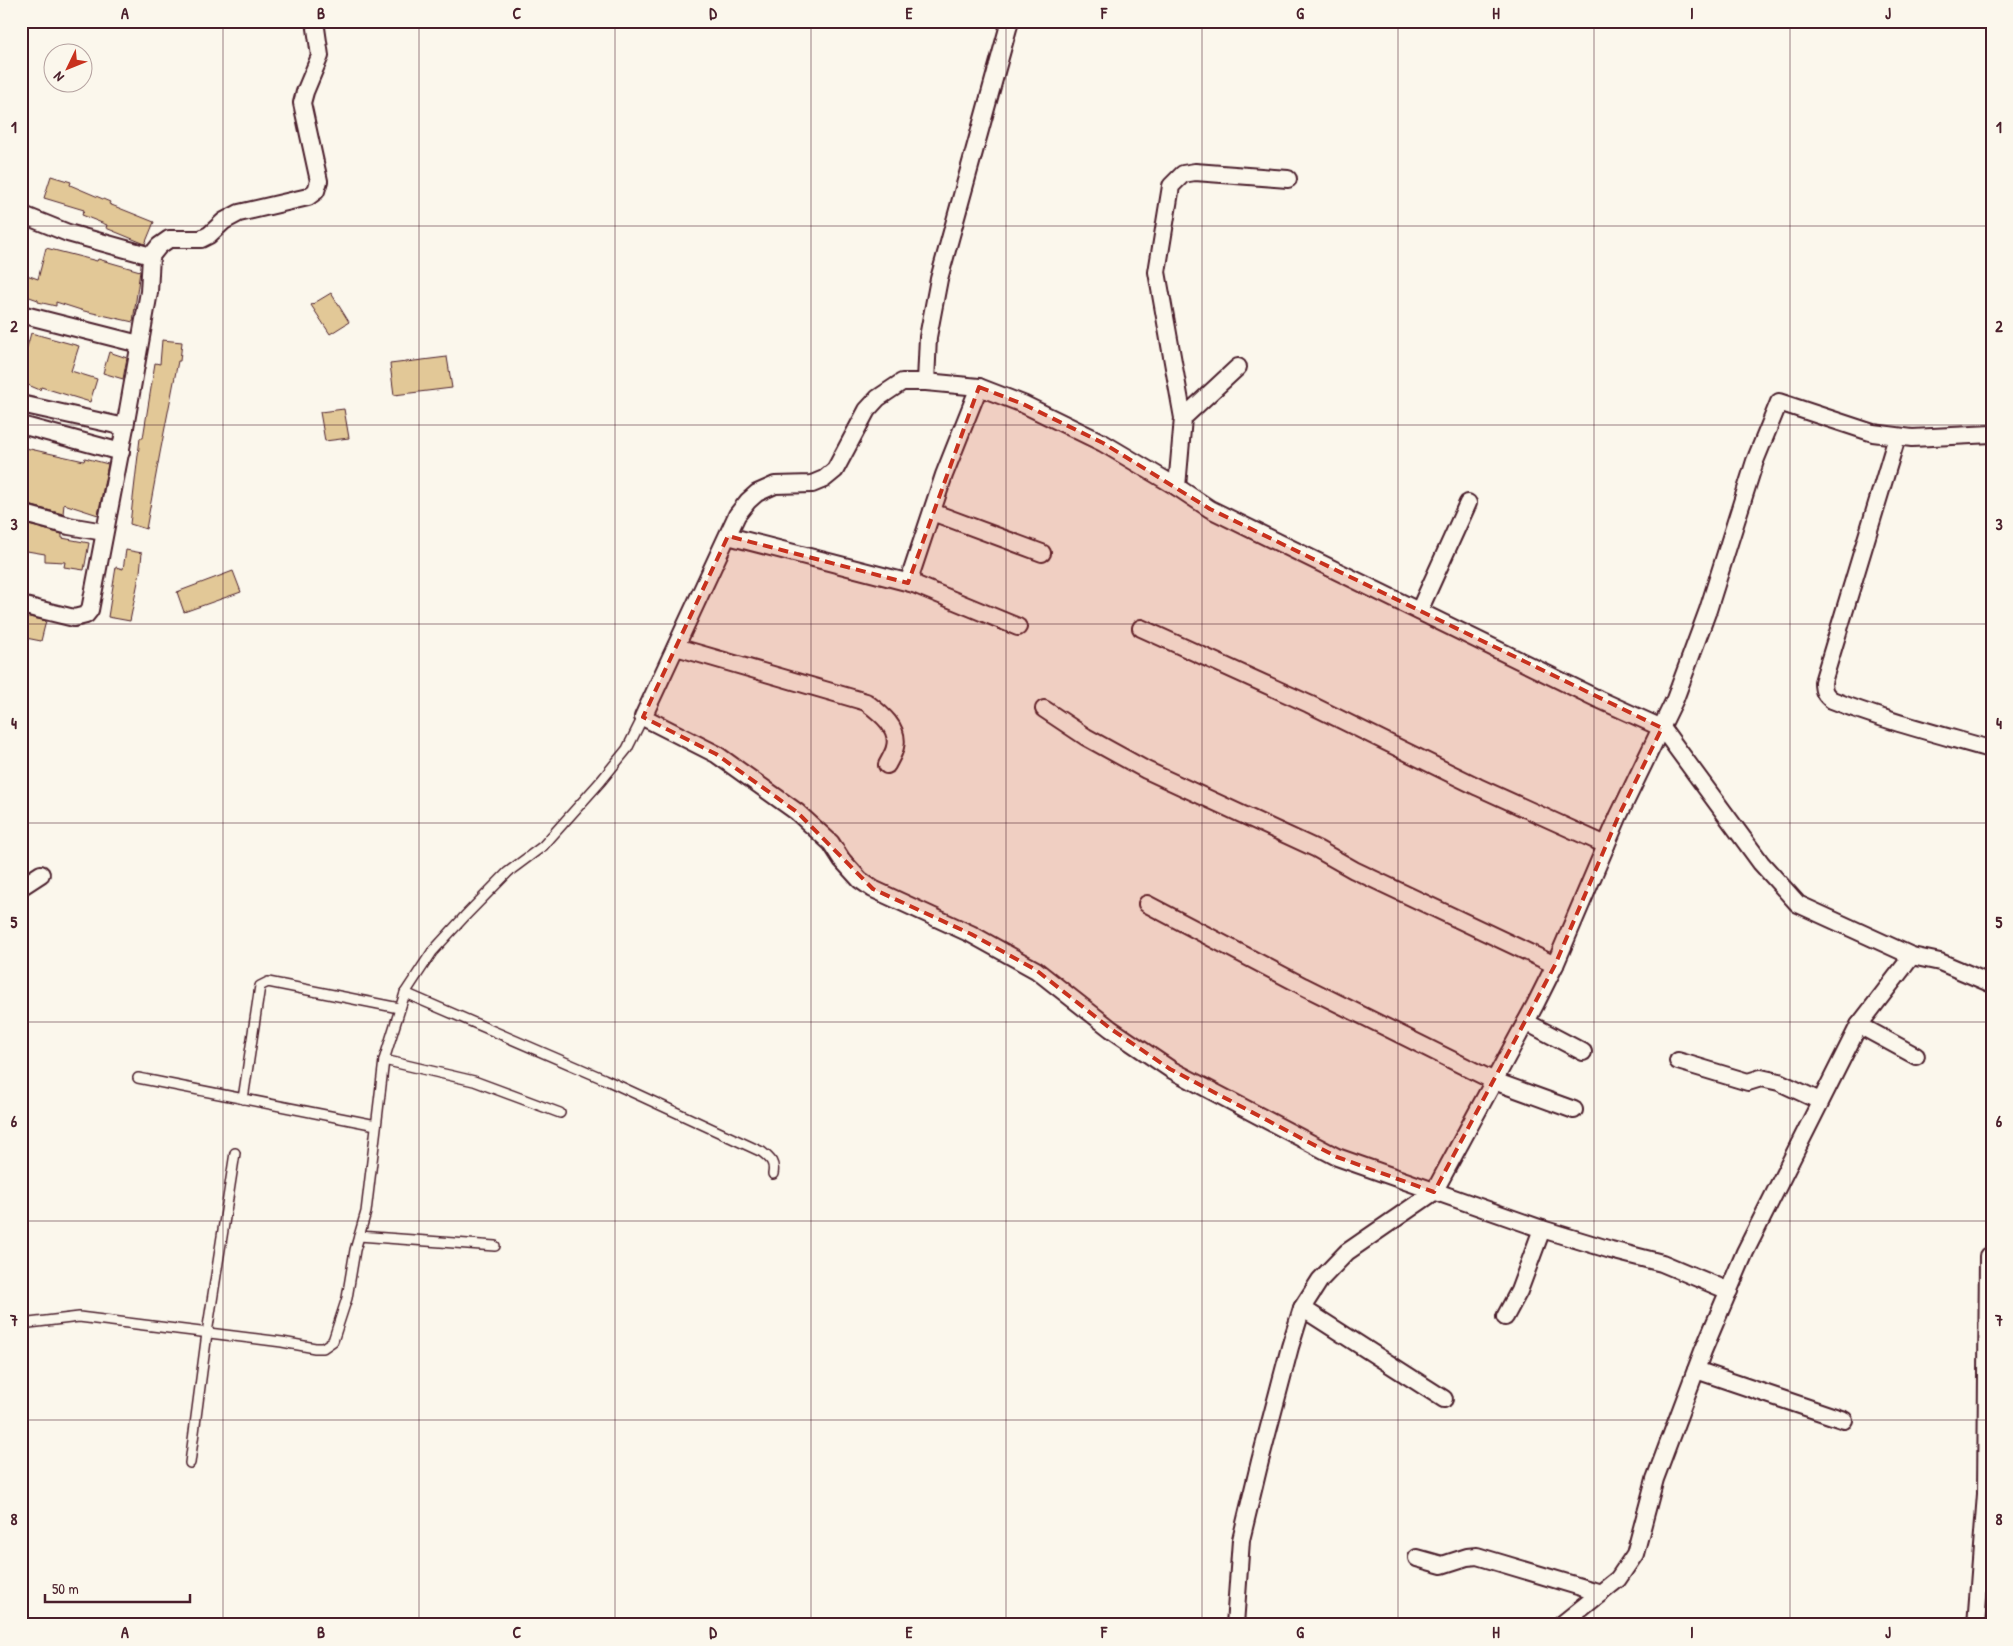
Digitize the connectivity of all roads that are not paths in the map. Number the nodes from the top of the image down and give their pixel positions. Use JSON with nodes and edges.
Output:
{"nodes":[{"id":1,"x":315,"y":21,"type":"edge"},
{"id":2,"x":1009,"y":24,"type":"edge"},
{"id":3,"x":1288,"y":179,"type":"dead end"},
{"id":4,"x":21,"y":214,"type":"edge"},
{"id":5,"x":151,"y":256,"type":"junction"},
{"id":6,"x":21,"y":314,"type":"edge"},
{"id":7,"x":139,"y":344,"type":"junction"},
{"id":8,"x":1238,"y":368,"type":"dead end"},
{"id":9,"x":926,"y":382,"type":"junction"},
{"id":10,"x":979,"y":387,"type":"junction"},
{"id":11,"x":21,"y":404,"type":"edge"},
{"id":12,"x":1183,"y":418,"type":"junction"},
{"id":13,"x":21,"y":425,"type":"edge"},
{"id":14,"x":125,"y":427,"type":"junction"},
{"id":15,"x":1992,"y":434,"type":"edge"},
{"id":16,"x":1897,"y":437,"type":"junction"},
{"id":17,"x":120,"y":452,"type":"junction"},
{"id":18,"x":1176,"y":487,"type":"junction"},
{"id":19,"x":1468,"y":502,"type":"dead end"},
{"id":20,"x":932,"y":512,"type":"junction"},
{"id":21,"x":21,"y":513,"type":"edge"},
{"id":22,"x":104,"y":532,"type":"junction"},
{"id":23,"x":728,"y":536,"type":"junction"},
{"id":24,"x":1042,"y":552,"type":"dead end"},
{"id":25,"x":914,"y":584,"type":"junction"},
{"id":26,"x":21,"y":604,"type":"edge"},
{"id":27,"x":1419,"y":611,"type":"junction"},
{"id":28,"x":1018,"y":627,"type":"dead end"},
{"id":29,"x":1141,"y":628,"type":"dead end"},
{"id":30,"x":676,"y":647,"type":"junction"},
{"id":31,"x":1044,"y":709,"type":"dead end"},
{"id":32,"x":643,"y":717,"type":"junction"},
{"id":33,"x":1662,"y":728,"type":"junction"},
{"id":34,"x":1992,"y":748,"type":"edge"},
{"id":35,"x":887,"y":765,"type":"dead end"},
{"id":36,"x":1606,"y":845,"type":"junction"},
{"id":37,"x":41,"y":874,"type":"dead end"},
{"id":38,"x":21,"y":887,"type":"edge"},
{"id":39,"x":1147,"y":904,"type":"dead end"},
{"id":40,"x":1912,"y":956,"type":"junction"},
{"id":41,"x":1556,"y":965,"type":"junction"},
{"id":42,"x":1992,"y":984,"type":"edge"},
{"id":43,"x":405,"y":993,"type":"junction"},
{"id":44,"x":399,"y":1008,"type":"junction"},
{"id":45,"x":1526,"y":1022,"type":"junction"},
{"id":46,"x":1859,"y":1025,"type":"junction"},
{"id":47,"x":1583,"y":1052,"type":"dead end"},
{"id":48,"x":1916,"y":1056,"type":"dead end"},
{"id":49,"x":384,"y":1060,"type":"junction"},
{"id":50,"x":1678,"y":1061,"type":"dead end"},
{"id":51,"x":138,"y":1078,"type":"dead end"},
{"id":52,"x":1494,"y":1081,"type":"junction"},
{"id":53,"x":243,"y":1099,"type":"junction"},
{"id":54,"x":1820,"y":1100,"type":"junction"},
{"id":55,"x":1574,"y":1110,"type":"dead end"},
{"id":56,"x":560,"y":1113,"type":"dead end"},
{"id":57,"x":376,"y":1125,"type":"junction"},
{"id":58,"x":236,"y":1153,"type":"dead end"},
{"id":59,"x":773,"y":1174,"type":"dead end"},
{"id":60,"x":1434,"y":1192,"type":"junction"},
{"id":61,"x":1542,"y":1229,"type":"junction"},
{"id":62,"x":359,"y":1236,"type":"junction"},
{"id":63,"x":495,"y":1246,"type":"dead end"},
{"id":64,"x":1988,"y":1256,"type":"dead end"},
{"id":65,"x":1729,"y":1291,"type":"junction"},
{"id":66,"x":1302,"y":1308,"type":"junction"},
{"id":67,"x":1990,"y":1313,"type":"edge"},
{"id":68,"x":1505,"y":1317,"type":"dead end"},
{"id":69,"x":21,"y":1324,"type":"edge"},
{"id":70,"x":207,"y":1333,"type":"junction"},
{"id":71,"x":1696,"y":1370,"type":"junction"},
{"id":72,"x":1444,"y":1399,"type":"dead end"},
{"id":73,"x":1989,"y":1409,"type":"edge"},
{"id":74,"x":1844,"y":1420,"type":"dead end"},
{"id":75,"x":190,"y":1463,"type":"dead end"},
{"id":76,"x":1989,"y":1494,"type":"edge"},
{"id":77,"x":1417,"y":1558,"type":"dead end"},
{"id":78,"x":1601,"y":1593,"type":"junction"},
{"id":79,"x":1235,"y":1625,"type":"edge"},
{"id":80,"x":1561,"y":1625,"type":"edge"},
{"id":81,"x":1976,"y":1625,"type":"edge"}],
"edges":[{"from":1,"to":5,"type":"street"},
{"from":2,"to":9,"type":"street"},
{"from":3,"to":12,"type":"street"},
{"from":4,"to":5,"type":"street"},
{"from":5,"to":7,"type":"street"},
{"from":6,"to":7,"type":"street"},
{"from":7,"to":14,"type":"street"},
{"from":8,"to":12,"type":"street"},
{"from":9,"to":10,"type":"street"},
{"from":9,"to":23,"type":"street"},
{"from":10,"to":18,"type":"street"},
{"from":10,"to":20,"type":"street"},
{"from":11,"to":14,"type":"street"},
{"from":12,"to":18,"type":"street"},
{"from":13,"to":17,"type":"street"},
{"from":14,"to":17,"type":"street"},
{"from":15,"to":16,"type":"street"},
{"from":16,"to":33,"type":"street"},
{"from":16,"to":34,"type":"street"},
{"from":17,"to":22,"type":"street"},
{"from":18,"to":27,"type":"street"},
{"from":19,"to":27,"type":"street"},
{"from":20,"to":24,"type":"street"},
{"from":20,"to":25,"type":"street"},
{"from":21,"to":22,"type":"street"},
{"from":22,"to":26,"type":"street"},
{"from":23,"to":25,"type":"street"},
{"from":23,"to":30,"type":"street"},
{"from":25,"to":28,"type":"street"},
{"from":27,"to":33,"type":"street"},
{"from":29,"to":36,"type":"street"},
{"from":30,"to":32,"type":"street"},
{"from":30,"to":35,"type":"street"},
{"from":31,"to":41,"type":"street"},
{"from":32,"to":43,"type":"lane"},
{"from":32,"to":60,"type":"street"},
{"from":33,"to":36,"type":"street"},
{"from":33,"to":40,"type":"street"},
{"from":36,"to":41,"type":"street"},
{"from":37,"to":38,"type":"street"},
{"from":39,"to":52,"type":"street"},
{"from":40,"to":42,"type":"street"},
{"from":40,"to":46,"type":"street"},
{"from":41,"to":45,"type":"street"},
{"from":43,"to":44,"type":"lane"},
{"from":43,"to":59,"type":"lane"},
{"from":44,"to":49,"type":"lane"},
{"from":44,"to":53,"type":"lane"},
{"from":45,"to":47,"type":"street"},
{"from":45,"to":52,"type":"street"},
{"from":46,"to":48,"type":"street"},
{"from":46,"to":54,"type":"street"},
{"from":49,"to":56,"type":"lane"},
{"from":49,"to":57,"type":"lane"},
{"from":50,"to":54,"type":"street"},
{"from":51,"to":53,"type":"lane"},
{"from":52,"to":55,"type":"street"},
{"from":52,"to":60,"type":"street"},
{"from":53,"to":57,"type":"lane"},
{"from":54,"to":65,"type":"street"},
{"from":57,"to":62,"type":"lane"},
{"from":58,"to":70,"type":"lane"},
{"from":60,"to":61,"type":"street"},
{"from":60,"to":66,"type":"street"},
{"from":61,"to":65,"type":"street"},
{"from":61,"to":68,"type":"street"},
{"from":62,"to":63,"type":"lane"},
{"from":62,"to":70,"type":"lane"},
{"from":64,"to":67,"type":"street"},
{"from":65,"to":71,"type":"street"},
{"from":66,"to":72,"type":"street"},
{"from":66,"to":79,"type":"street"},
{"from":67,"to":73,"type":"street"},
{"from":69,"to":70,"type":"lane"},
{"from":70,"to":75,"type":"lane"},
{"from":71,"to":74,"type":"street"},
{"from":71,"to":78,"type":"street"},
{"from":73,"to":76,"type":"street"},
{"from":76,"to":81,"type":"street"},
{"from":77,"to":78,"type":"street"},
{"from":78,"to":80,"type":"street"}]}
